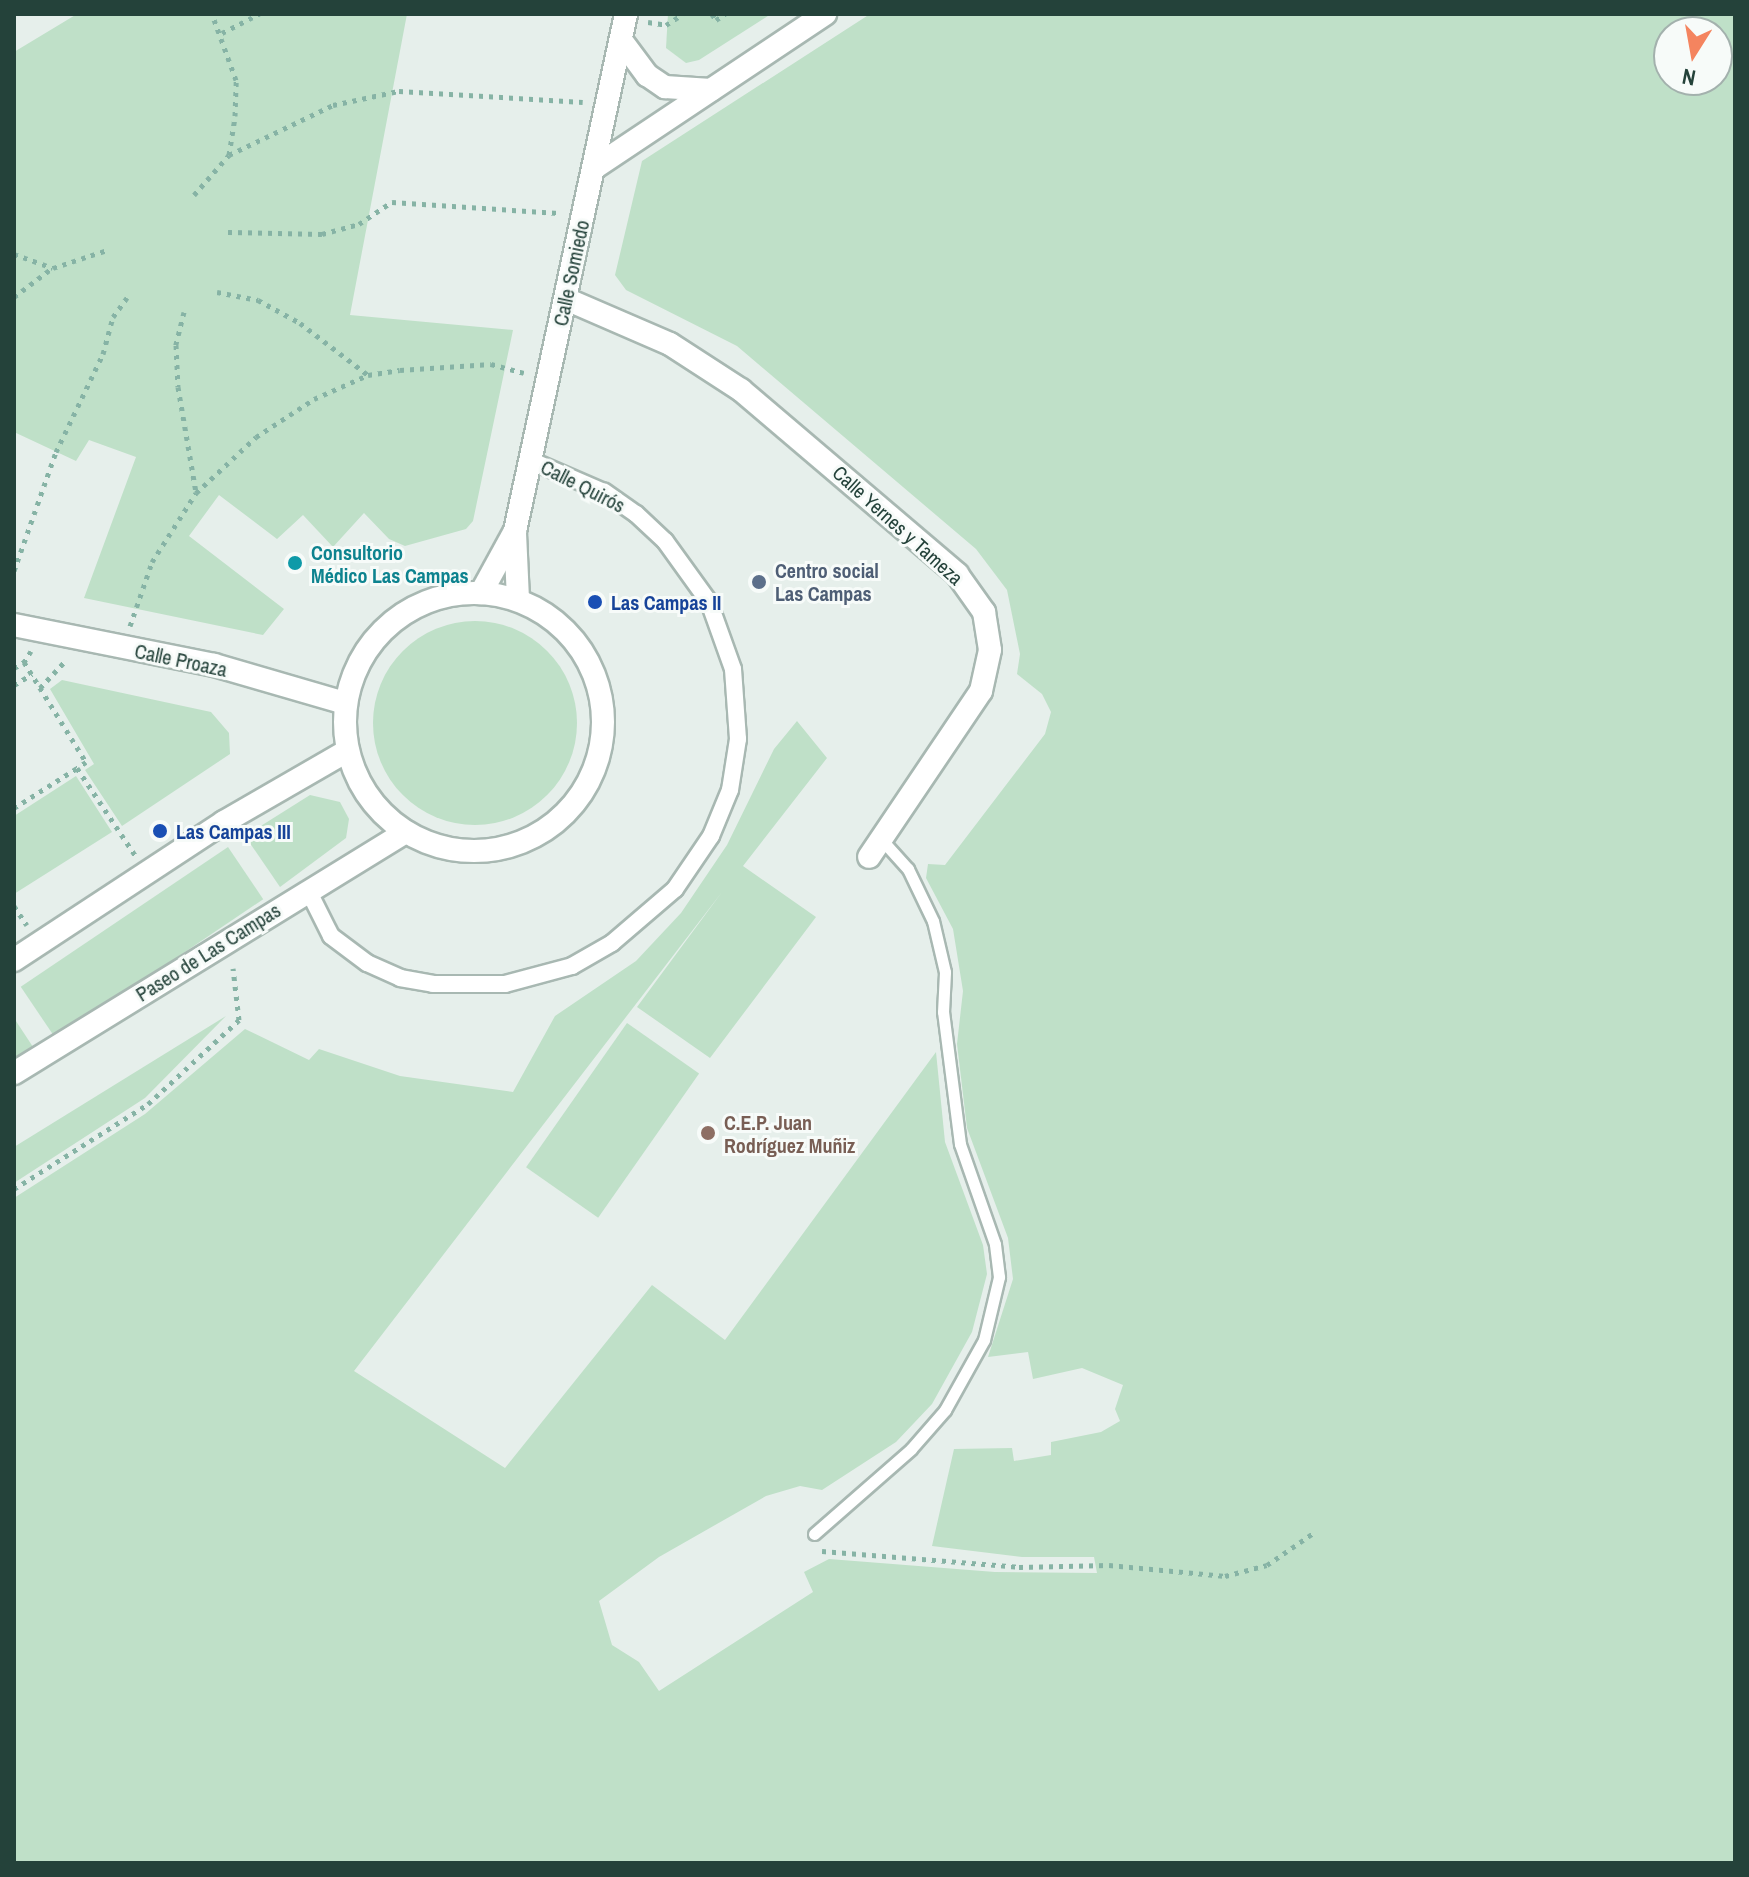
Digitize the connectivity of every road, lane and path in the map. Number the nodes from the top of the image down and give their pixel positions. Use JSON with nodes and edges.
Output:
{"nodes":[{"id":1,"x":212,"y":14,"type":"edge"},
{"id":2,"x":259,"y":14,"type":"edge"},
{"id":3,"x":683,"y":14,"type":"edge"},
{"id":4,"x":712,"y":14,"type":"edge"},
{"id":5,"x":725,"y":14,"type":"edge"},
{"id":6,"x":825,"y":14,"type":"edge"},
{"id":7,"x":624,"y":24,"type":"edge"},
{"id":8,"x":222,"y":33,"type":"junction"},
{"id":9,"x":711,"y":90,"type":"junction"},
{"id":10,"x":607,"y":104,"type":"junction"},
{"id":11,"x":229,"y":155,"type":"junction"},
{"id":12,"x":594,"y":168,"type":"junction"},
{"id":13,"x":194,"y":195,"type":"dead end"},
{"id":14,"x":584,"y":214,"type":"junction"},
{"id":15,"x":228,"y":232,"type":"dead end"},
{"id":16,"x":107,"y":250,"type":"dead end"},
{"id":17,"x":14,"y":254,"type":"edge"},
{"id":18,"x":53,"y":268,"type":"junction"},
{"id":19,"x":217,"y":292,"type":"dead end"},
{"id":20,"x":14,"y":297,"type":"edge"},
{"id":21,"x":127,"y":298,"type":"dead end"},
{"id":22,"x":566,"y":299,"type":"junction"},
{"id":23,"x":184,"y":312,"type":"dead end"},
{"id":24,"x":368,"y":375,"type":"junction"},
{"id":25,"x":548,"y":379,"type":"junction"},
{"id":26,"x":532,"y":461,"type":"junction"},
{"id":27,"x":196,"y":493,"type":"junction"},
{"id":28,"x":515,"y":531,"type":"junction"},
{"id":29,"x":14,"y":571,"type":"edge"},
{"id":30,"x":481,"y":593,"type":"junction"},
{"id":31,"x":518,"y":599,"type":"junction"},
{"id":32,"x":14,"y":625,"type":"edge"},
{"id":33,"x":46,"y":632,"type":"junction"},
{"id":34,"x":71,"y":637,"type":"junction"},
{"id":35,"x":125,"y":649,"type":"junction"},
{"id":36,"x":24,"y":662,"type":"junction"},
{"id":37,"x":14,"y":668,"type":"edge"},
{"id":38,"x":32,"y":674,"type":"junction"},
{"id":39,"x":14,"y":685,"type":"edge"},
{"id":40,"x":40,"y":688,"type":"junction"},
{"id":41,"x":345,"y":703,"type":"junction"},
{"id":42,"x":347,"y":751,"type":"junction"},
{"id":43,"x":77,"y":768,"type":"junction"},
{"id":44,"x":14,"y":808,"type":"edge"},
{"id":45,"x":404,"y":833,"type":"junction"},
{"id":46,"x":875,"y":848,"type":"joint"},
{"id":47,"x":146,"y":871,"type":"junction"},
{"id":48,"x":308,"y":890,"type":"junction"},
{"id":49,"x":229,"y":939,"type":"junction"},
{"id":50,"x":14,"y":960,"type":"edge"},
{"id":51,"x":14,"y":1073,"type":"edge"},
{"id":52,"x":14,"y":1189,"type":"edge"},
{"id":53,"x":814,"y":1534,"type":"joint"},
{"id":54,"x":1312,"y":1534,"type":"dead end"}],
"edges":[{"from":1,"to":8,"type":"path"},
{"from":2,"to":8,"type":"path"},
{"from":3,"to":7,"type":"path"},
{"from":4,"to":5,"type":"path"},
{"from":6,"to":9,"type":"street"},
{"from":7,"to":9,"type":"street"},
{"from":7,"to":10,"type":"street","name":"Calle Somiedo"},
{"from":8,"to":11,"type":"path"},
{"from":9,"to":12,"type":"street"},
{"from":10,"to":11,"type":"path"},
{"from":10,"to":12,"type":"street","name":"Calle Somiedo"},
{"from":11,"to":13,"type":"path"},
{"from":12,"to":14,"type":"street","name":"Calle Somiedo"},
{"from":14,"to":15,"type":"path"},
{"from":14,"to":22,"type":"street","name":"Calle Somiedo"},
{"from":16,"to":18,"type":"path"},
{"from":17,"to":18,"type":"path"},
{"from":18,"to":20,"type":"path"},
{"from":19,"to":24,"type":"path"},
{"from":21,"to":29,"type":"path"},
{"from":22,"to":25,"type":"street","name":"Calle Somiedo"},
{"from":22,"to":46,"type":"street","name":"Calle Yernes y Tameza"},
{"from":23,"to":27,"type":"path"},
{"from":24,"to":25,"type":"path"},
{"from":24,"to":27,"type":"path"},
{"from":25,"to":26,"type":"street","name":"Calle Somiedo"},
{"from":26,"to":28,"type":"street","name":"Calle Somiedo"},
{"from":26,"to":48,"type":"street","name":"Calle Quirós"},
{"from":27,"to":35,"type":"path"},
{"from":28,"to":30,"type":"street","name":"Calle Somiedo"},
{"from":28,"to":31,"type":"street","name":"Calle Somiedo"},
{"from":30,"to":31,"type":"street"},
{"from":30,"to":41,"type":"street"},
{"from":31,"to":45,"type":"street"},
{"from":32,"to":33,"type":"street","name":"Calle Proaza"},
{"from":33,"to":34,"type":"street","name":"Calle Proaza"},
{"from":33,"to":36,"type":"path"},
{"from":34,"to":35,"type":"street","name":"Calle Proaza"},
{"from":34,"to":40,"type":"path"},
{"from":35,"to":41,"type":"street","name":"Calle Proaza"},
{"from":36,"to":37,"type":"path"},
{"from":36,"to":38,"type":"path"},
{"from":38,"to":39,"type":"path"},
{"from":38,"to":40,"type":"path"},
{"from":40,"to":43,"type":"path"},
{"from":41,"to":42,"type":"street"},
{"from":42,"to":45,"type":"street"},
{"from":42,"to":47,"type":"street"},
{"from":43,"to":44,"type":"path"},
{"from":43,"to":47,"type":"path"},
{"from":45,"to":48,"type":"street","name":"Paseo de Las Campas"},
{"from":46,"to":53,"type":"lane"},
{"from":47,"to":50,"type":"street"},
{"from":48,"to":49,"type":"street","name":"Paseo de Las Campas"},
{"from":49,"to":51,"type":"street","name":"Paseo de Las Campas"},
{"from":49,"to":52,"type":"path"},
{"from":53,"to":54,"type":"path"}]}
